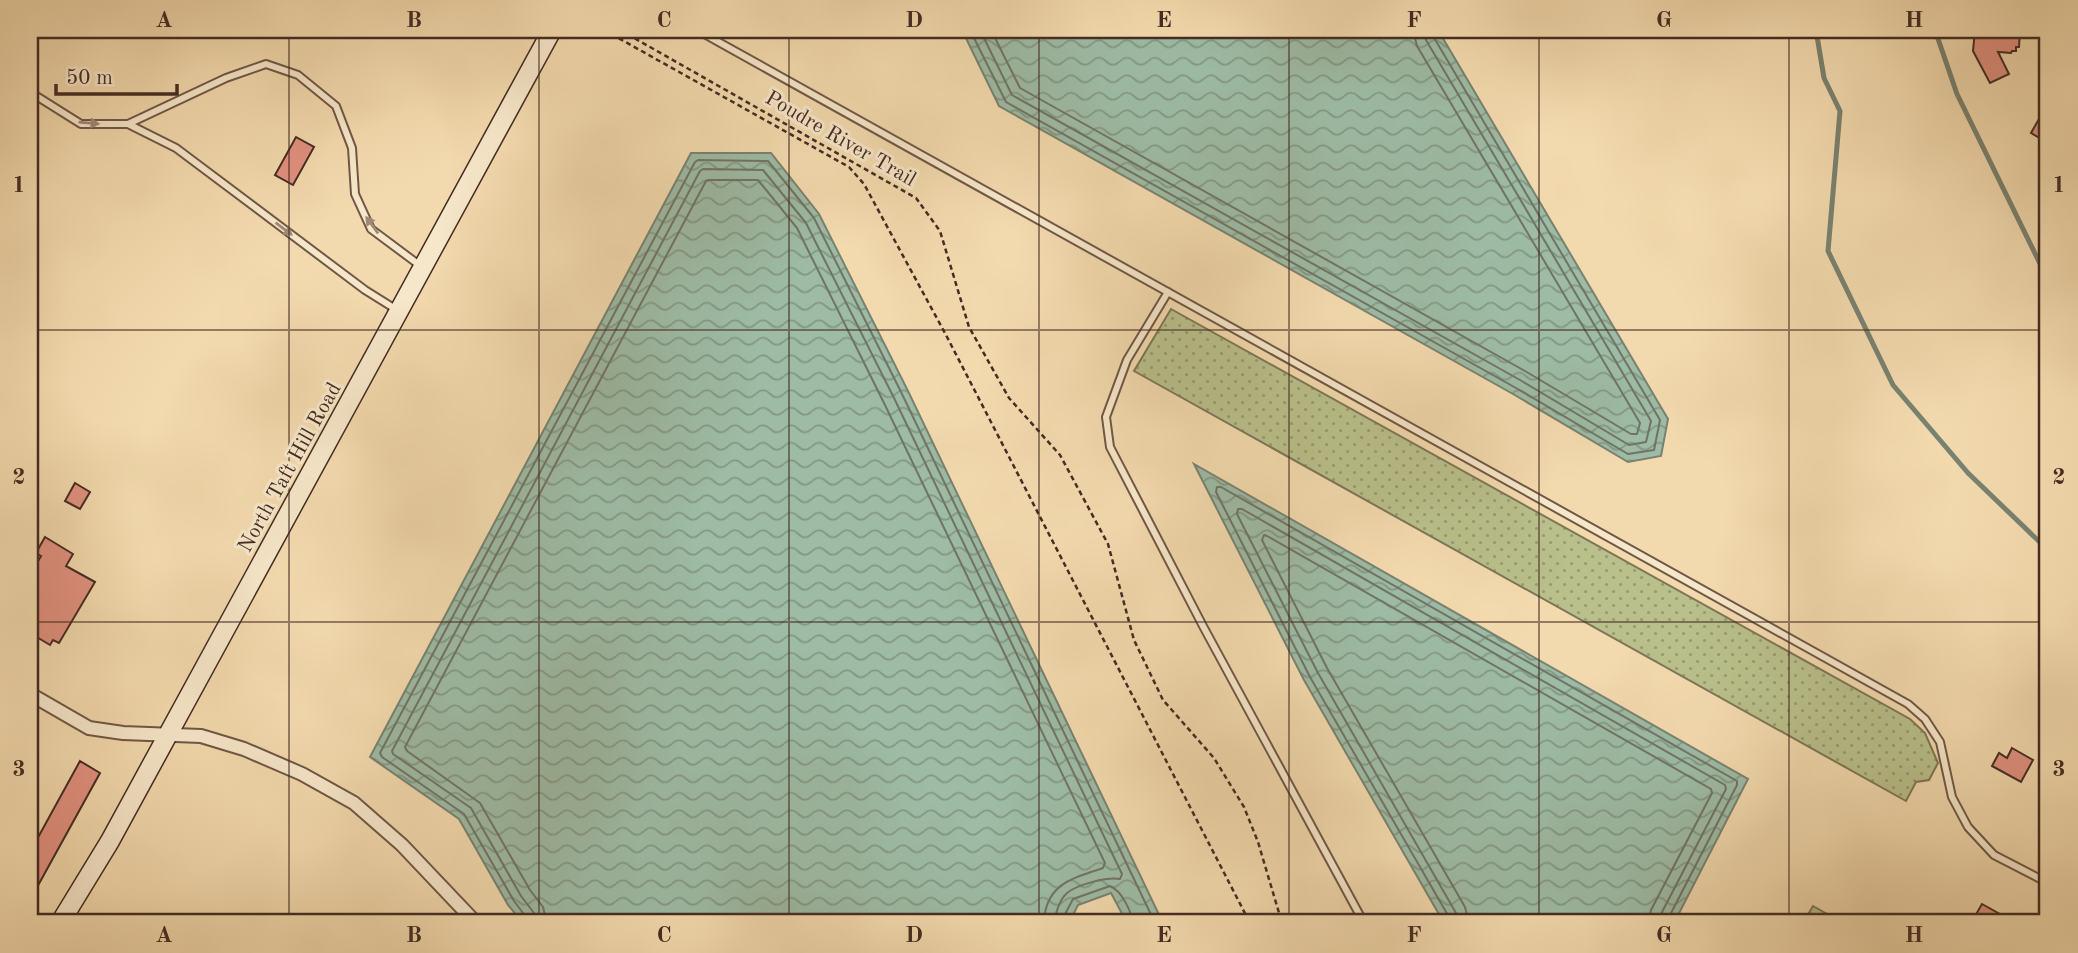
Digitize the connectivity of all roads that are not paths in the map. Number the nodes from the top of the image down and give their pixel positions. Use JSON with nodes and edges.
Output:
{"nodes":[{"id":1,"x":550,"y":30,"type":"edge"},
{"id":2,"x":697,"y":30,"type":"edge"},
{"id":3,"x":30,"y":92,"type":"edge"},
{"id":4,"x":128,"y":124,"type":"junction"},
{"id":5,"x":423,"y":268,"type":"junction"},
{"id":6,"x":1168,"y":292,"type":"junction"},
{"id":7,"x":398,"y":311,"type":"junction"},
{"id":8,"x":30,"y":694,"type":"edge"},
{"id":9,"x":167,"y":736,"type":"junction"},
{"id":10,"x":2048,"y":883,"type":"edge"},
{"id":11,"x":60,"y":923,"type":"edge"},
{"id":12,"x":476,"y":923,"type":"edge"},
{"id":13,"x":1364,"y":923,"type":"edge"}],
"edges":[{"from":1,"to":5,"type":"main road","name":"North Taft Hill Road"},
{"from":2,"to":6,"type":"lane"},
{"from":3,"to":4,"type":"lane","one_way":true},
{"from":5,"to":4,"type":"lane","one_way":true},
{"from":4,"to":7,"type":"lane","one_way":true},
{"from":5,"to":7,"type":"main road","name":"North Taft Hill Road"},
{"from":6,"to":10,"type":"lane"},
{"from":6,"to":13,"type":"lane"},
{"from":7,"to":9,"type":"main road","name":"North Taft Hill Road"},
{"from":8,"to":9,"type":"street"},
{"from":9,"to":11,"type":"main road","name":"North Taft Hill Road"},
{"from":9,"to":12,"type":"street"}]}
